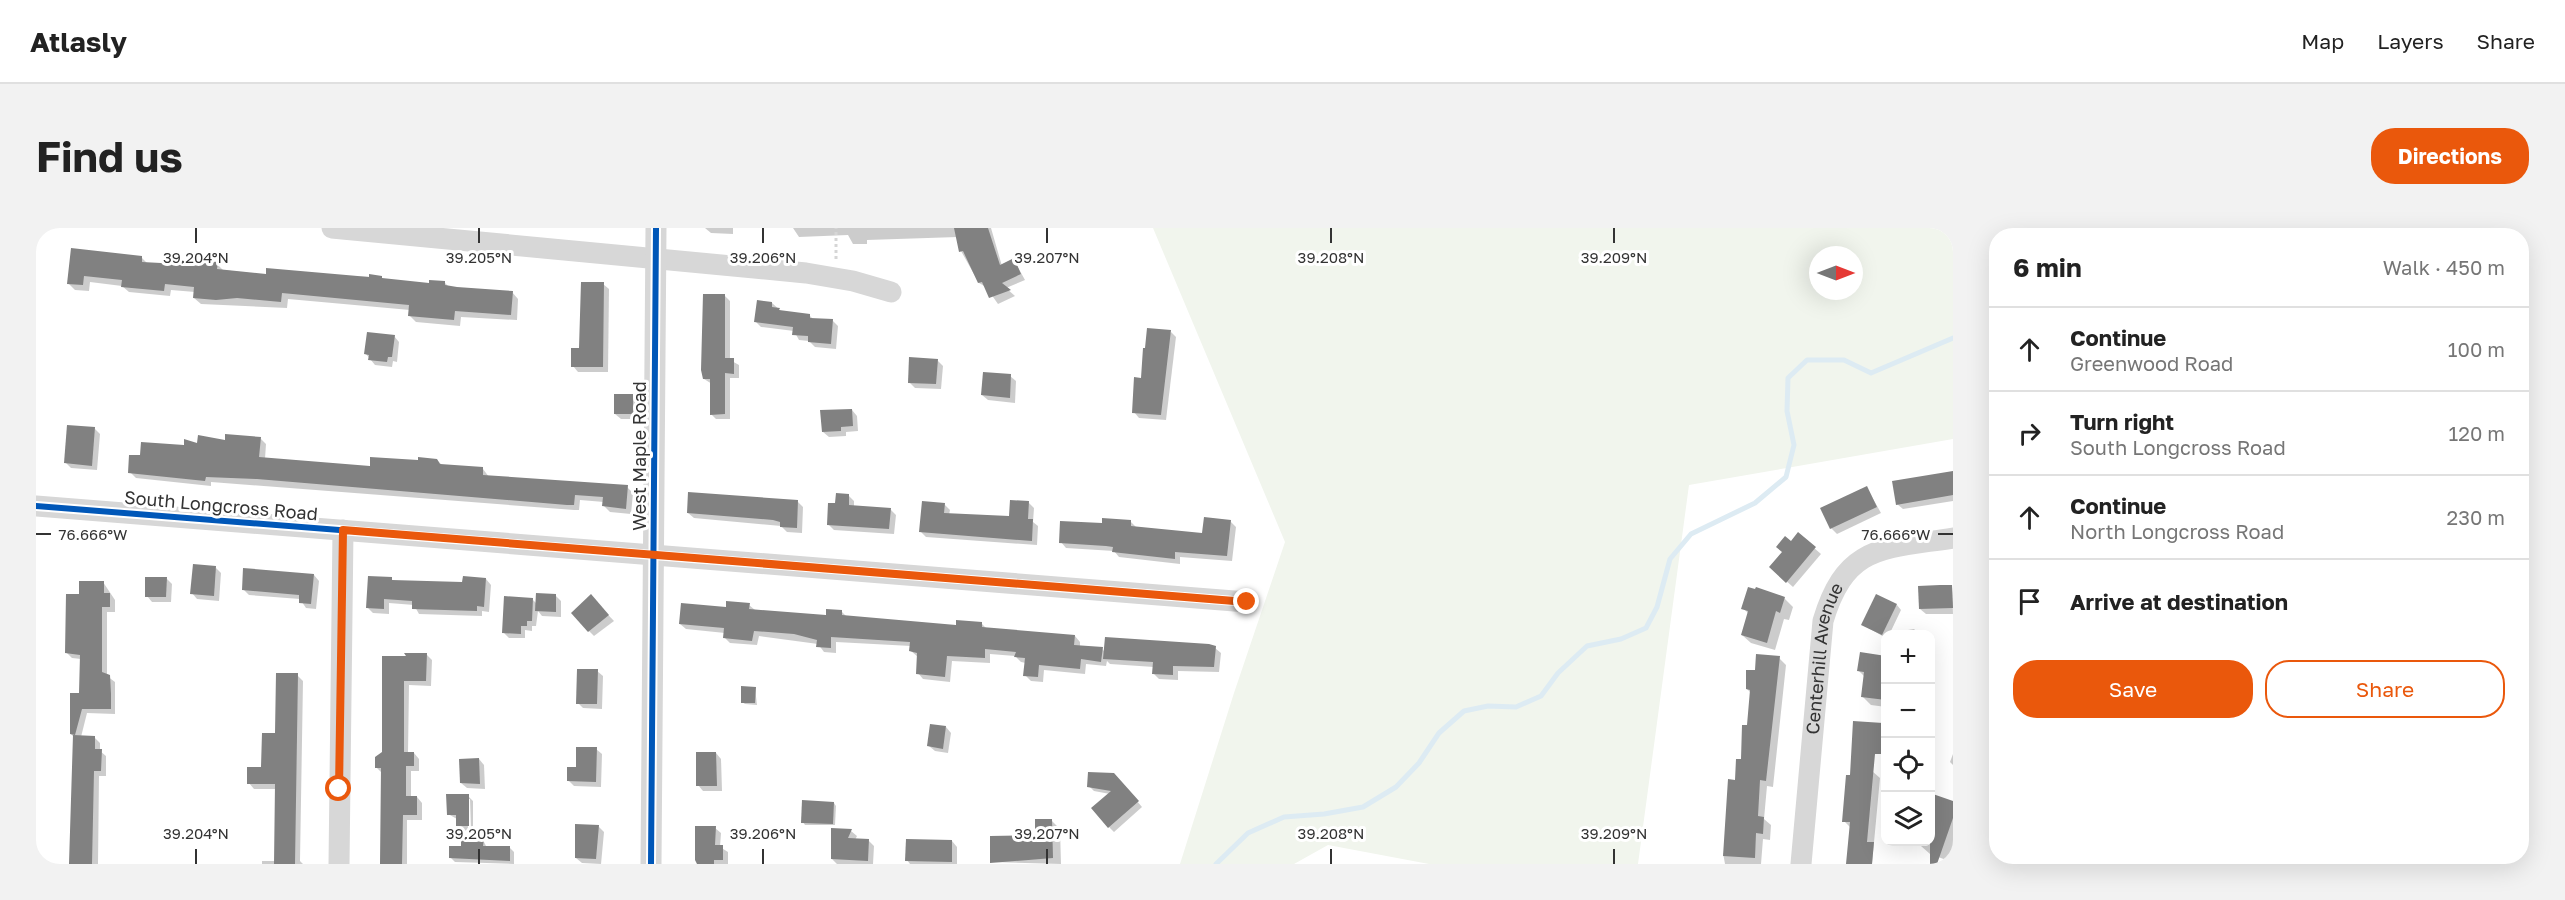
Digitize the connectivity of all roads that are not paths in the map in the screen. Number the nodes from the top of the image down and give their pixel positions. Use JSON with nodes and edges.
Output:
{"nodes":[{"id":1,"x":332,"y":228,"type":"edge"},
{"id":2,"x":656,"y":228,"type":"edge"},
{"id":3,"x":656,"y":259,"type":"junction"},
{"id":4,"x":891,"y":292,"type":"dead end"},
{"id":5,"x":36,"y":506,"type":"edge"},
{"id":6,"x":343,"y":530,"type":"junction"},
{"id":7,"x":1953,"y":538,"type":"edge"},
{"id":8,"x":655,"y":556,"type":"junction"},
{"id":9,"x":1247,"y":602,"type":"dead end"},
{"id":10,"x":339,"y":864,"type":"edge"},
{"id":11,"x":651,"y":864,"type":"edge"},
{"id":12,"x":1801,"y":864,"type":"edge"}],
"edges":[{"from":1,"to":3,"type":"street"},
{"from":2,"to":3,"type":"street","name":"West Maple Road"},
{"from":3,"to":4,"type":"street"},
{"from":3,"to":8,"type":"street","name":"West Maple Road"},
{"from":5,"to":6,"type":"street","name":"South Longcross Road"},
{"from":6,"to":8,"type":"street","name":"South Longcross Road"},
{"from":6,"to":10,"type":"street"},
{"from":7,"to":12,"type":"street","name":"Centerhill Avenue"},
{"from":8,"to":9,"type":"street","name":"South Longcross Road"},
{"from":8,"to":11,"type":"street","name":"West Maple Road"}]}
